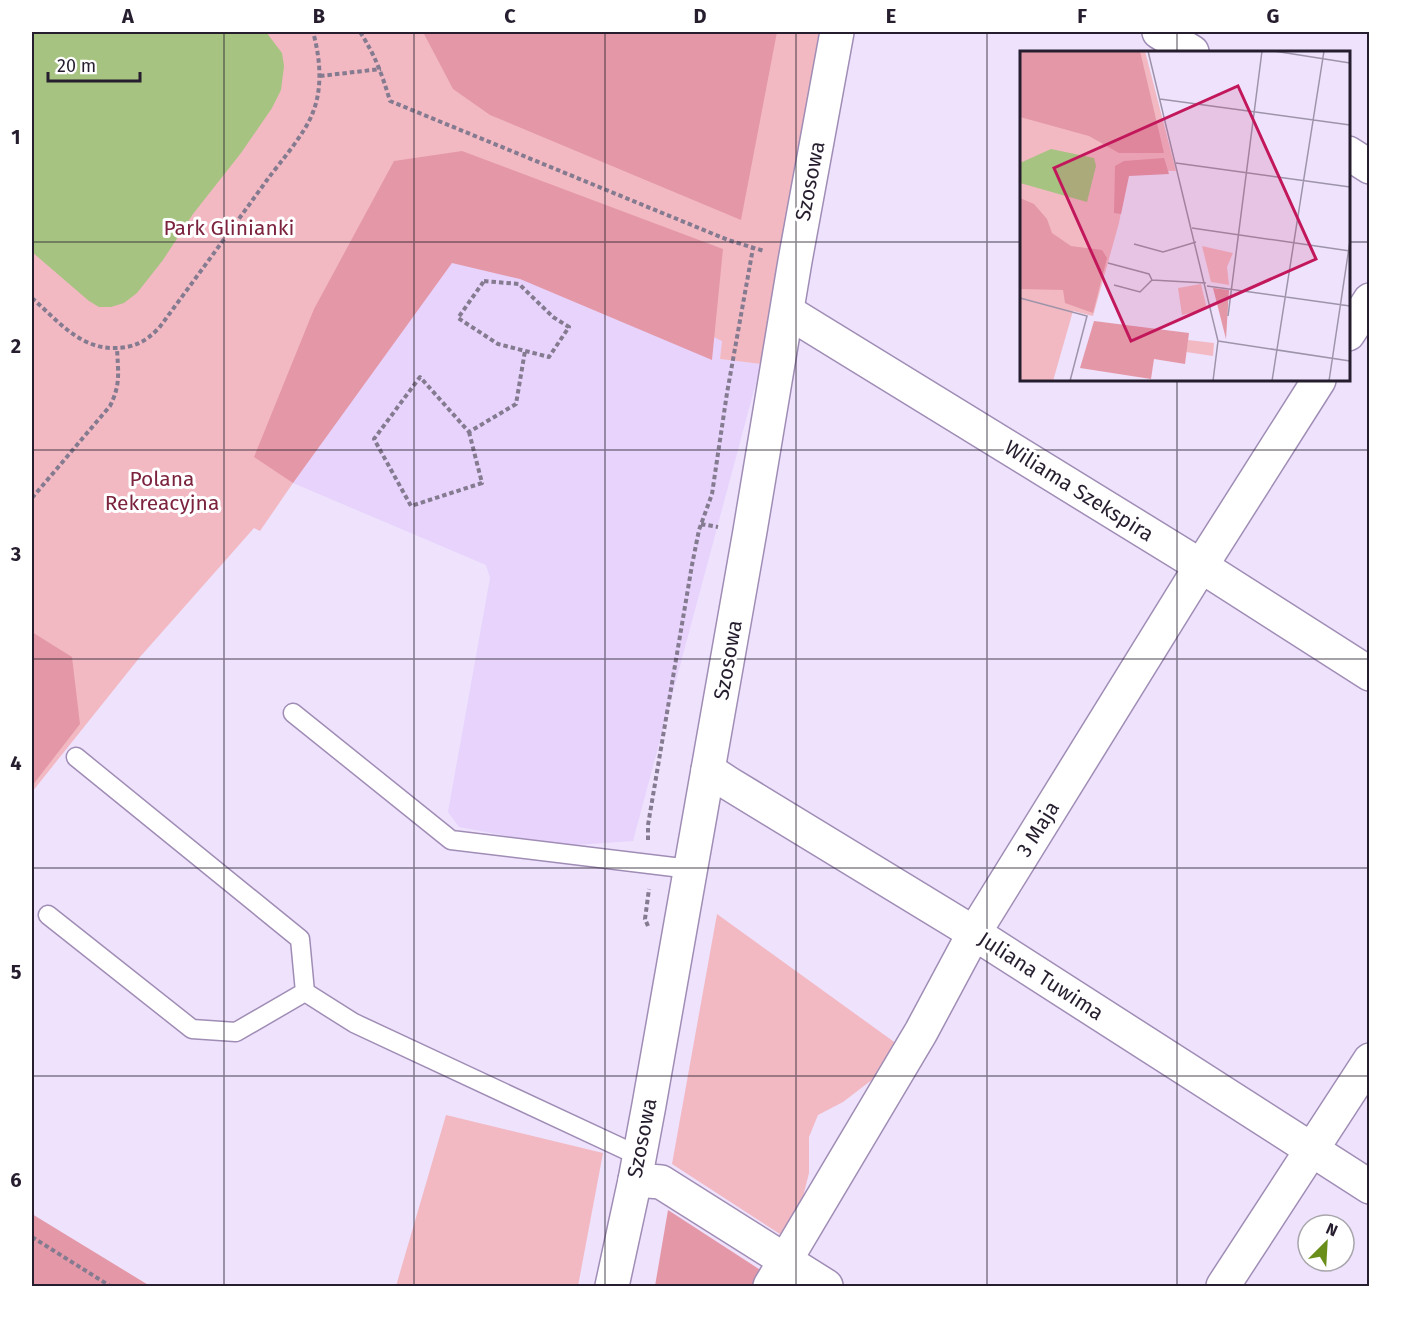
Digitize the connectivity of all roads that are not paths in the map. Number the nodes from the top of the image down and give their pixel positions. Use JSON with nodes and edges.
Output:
{"nodes":[{"id":1,"x":837,"y":32,"type":"edge"},
{"id":2,"x":1159,"y":32,"type":"edge"},
{"id":3,"x":1190,"y":51,"type":"edge"},
{"id":4,"x":1350,"y":154,"type":"edge"},
{"id":5,"x":1370,"y":167,"type":"edge"},
{"id":6,"x":1370,"y":300,"type":"edge"},
{"id":7,"x":788,"y":312,"type":"junction"},
{"id":8,"x":1350,"y":331,"type":"edge"},
{"id":9,"x":1318,"y":381,"type":"edge"},
{"id":10,"x":1201,"y":566,"type":"junction"},
{"id":11,"x":1370,"y":674,"type":"edge"},
{"id":12,"x":293,"y":713,"type":"dead end"},
{"id":13,"x":76,"y":757,"type":"dead end"},
{"id":14,"x":708,"y":770,"type":"junction"},
{"id":15,"x":690,"y":869,"type":"junction"},
{"id":16,"x":48,"y":915,"type":"dead end"},
{"id":17,"x":974,"y":933,"type":"junction"},
{"id":18,"x":305,"y":992,"type":"junction"},
{"id":19,"x":1370,"y":1060,"type":"edge"},
{"id":20,"x":1311,"y":1150,"type":"junction"},
{"id":21,"x":637,"y":1168,"type":"junction"},
{"id":22,"x":1370,"y":1187,"type":"edge"},
{"id":23,"x":778,"y":1273,"type":"edge"},
{"id":24,"x":612,"y":1287,"type":"edge"},
{"id":25,"x":826,"y":1287,"type":"edge"},
{"id":26,"x":1223,"y":1287,"type":"edge"}],
"edges":[{"from":1,"to":7,"type":"street","name":"Szosowa"},
{"from":2,"to":3,"type":"street"},
{"from":4,"to":5,"type":"street"},
{"from":6,"to":8,"type":"street"},
{"from":7,"to":10,"type":"street","name":"Wiliama Szekspira"},
{"from":7,"to":14,"type":"street","name":"Szosowa"},
{"from":9,"to":10,"type":"street","name":"3 Maja"},
{"from":10,"to":11,"type":"street","name":"Wiliama Szekspira"},
{"from":10,"to":17,"type":"street","name":"3 Maja"},
{"from":12,"to":15,"type":"lane"},
{"from":13,"to":18,"type":"lane"},
{"from":14,"to":15,"type":"street","name":"Szosowa"},
{"from":14,"to":17,"type":"street","name":"Juliana Tuwima"},
{"from":15,"to":21,"type":"street","name":"Szosowa"},
{"from":16,"to":18,"type":"lane"},
{"from":17,"to":20,"type":"street","name":"Juliana Tuwima"},
{"from":17,"to":23,"type":"street","name":"3 Maja"},
{"from":18,"to":21,"type":"lane"},
{"from":19,"to":20,"type":"street"},
{"from":20,"to":22,"type":"street","name":"Juliana Tuwima"},
{"from":20,"to":26,"type":"street"},
{"from":21,"to":23,"type":"street"},
{"from":21,"to":24,"type":"street","name":"Szosowa"},
{"from":23,"to":25,"type":"street"}]}
